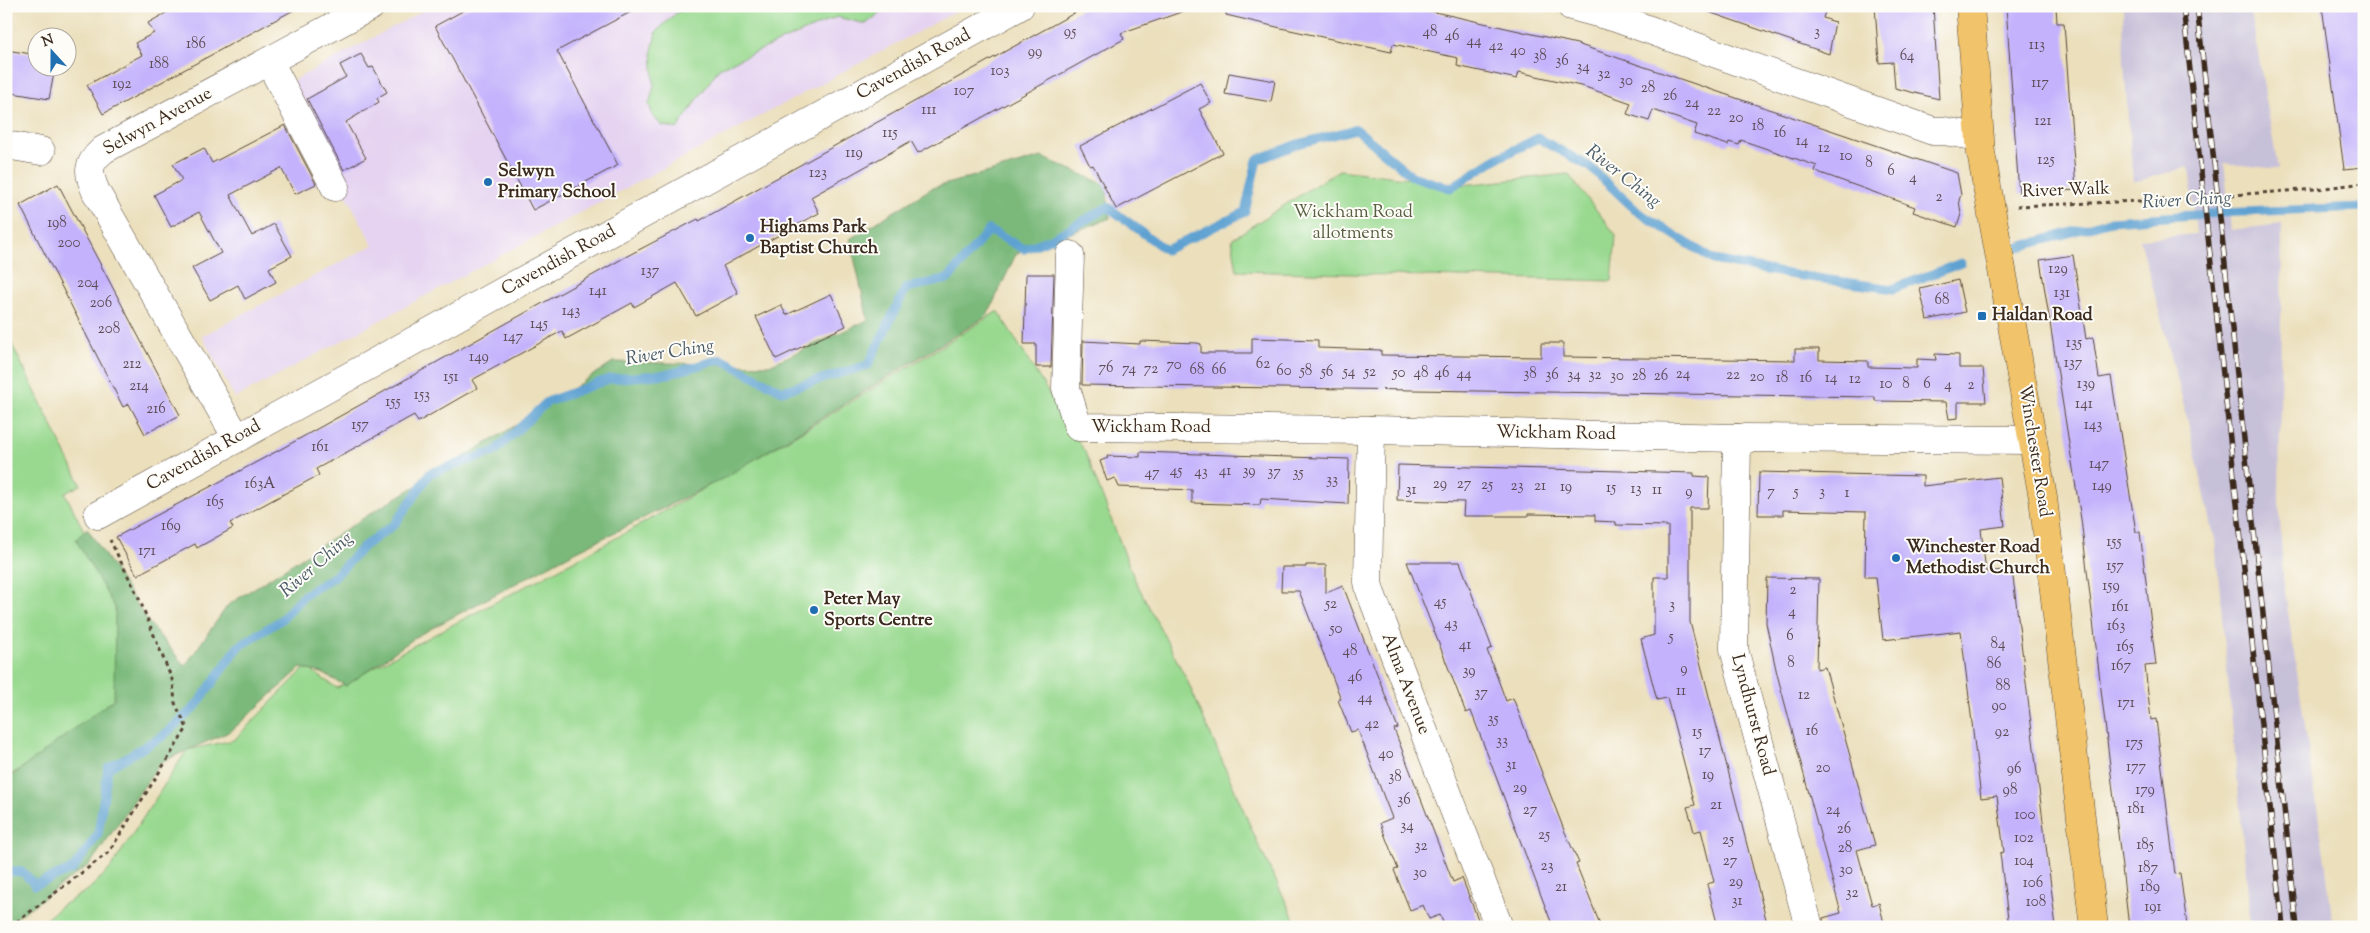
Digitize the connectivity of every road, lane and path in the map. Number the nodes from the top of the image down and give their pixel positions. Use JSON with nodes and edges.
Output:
{"nodes":[{"id":1,"x":370,"y":6,"type":"edge"},
{"id":2,"x":1020,"y":6,"type":"edge"},
{"id":3,"x":1570,"y":6,"type":"edge"},
{"id":4,"x":1970,"y":6,"type":"edge"},
{"id":5,"x":269,"y":61,"type":"junction"},
{"id":6,"x":1979,"y":137,"type":"junction"},
{"id":7,"x":6,"y":145,"type":"edge"},
{"id":8,"x":41,"y":151,"type":"dead end"},
{"id":9,"x":2364,"y":183,"type":"edge"},
{"id":10,"x":335,"y":188,"type":"dead end"},
{"id":11,"x":2231,"y":195,"type":"dead end"},
{"id":12,"x":2189,"y":199,"type":"dead end"},
{"id":13,"x":2014,"y":207,"type":"dead end"},
{"id":14,"x":1070,"y":255,"type":"dead end"},
{"id":15,"x":1371,"y":430,"type":"junction"},
{"id":16,"x":237,"y":438,"type":"junction"},
{"id":17,"x":1737,"y":438,"type":"junction"},
{"id":18,"x":2033,"y":440,"type":"junction"},
{"id":19,"x":98,"y":515,"type":"joint"},
{"id":20,"x":10,"y":927,"type":"edge"},
{"id":21,"x":1499,"y":927,"type":"edge"},
{"id":22,"x":1809,"y":927,"type":"edge"},
{"id":23,"x":2094,"y":927,"type":"edge"}],
"edges":[{"from":1,"to":5,"type":"street","name":"Selwyn Avenue"},
{"from":2,"to":16,"type":"street","name":"Cavendish Road"},
{"from":3,"to":6,"type":"street"},
{"from":4,"to":6,"type":"main road","name":"Winchester Road"},
{"from":5,"to":10,"type":"street"},
{"from":5,"to":16,"type":"street","name":"Selwyn Avenue"},
{"from":6,"to":18,"type":"main road","name":"Winchester Road"},
{"from":7,"to":8,"type":"street"},
{"from":9,"to":11,"type":"path"},
{"from":12,"to":13,"type":"path","name":"River Walk"},
{"from":14,"to":15,"type":"street","name":"Wickham Road"},
{"from":15,"to":17,"type":"street","name":"Wickham Road"},
{"from":15,"to":21,"type":"street","name":"Alma Avenue"},
{"from":16,"to":19,"type":"street","name":"Cavendish Road"},
{"from":17,"to":18,"type":"street","name":"Wickham Road"},
{"from":17,"to":22,"type":"street","name":"Lyndhurst Road"},
{"from":18,"to":23,"type":"main road","name":"Winchester Road"},
{"from":19,"to":20,"type":"path"}]}
